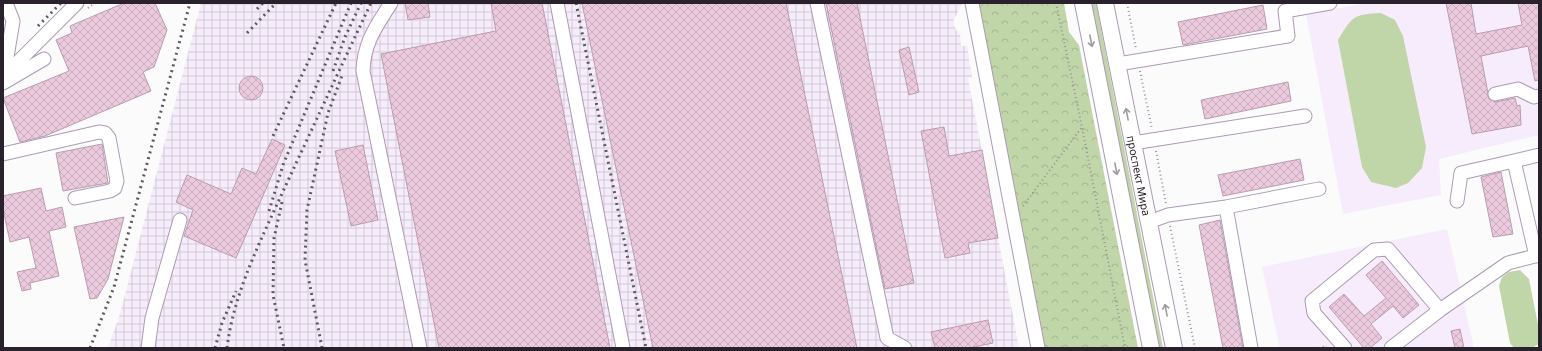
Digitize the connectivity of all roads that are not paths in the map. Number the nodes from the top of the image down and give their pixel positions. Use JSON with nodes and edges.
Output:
{"nodes":[{"id":1,"x":6,"y":3,"type":"edge"},
{"id":2,"x":77,"y":3,"type":"edge"},
{"id":3,"x":391,"y":3,"type":"edge"},
{"id":4,"x":557,"y":3,"type":"edge"},
{"id":5,"x":817,"y":3,"type":"edge"},
{"id":6,"x":972,"y":3,"type":"edge"},
{"id":7,"x":1083,"y":3,"type":"edge"},
{"id":8,"x":1105,"y":3,"type":"edge"},
{"id":9,"x":1330,"y":3,"type":"edge"},
{"id":10,"x":1284,"y":7,"type":"edge"},
{"id":11,"x":44,"y":58,"type":"dead end"},
{"id":12,"x":1118,"y":64,"type":"junction"},
{"id":13,"x":3,"y":78,"type":"edge"},
{"id":14,"x":1495,"y":94,"type":"dead end"},
{"id":15,"x":1539,"y":96,"type":"edge"},
{"id":16,"x":1305,"y":116,"type":"dead end"},
{"id":17,"x":1133,"y":143,"type":"junction"},
{"id":18,"x":3,"y":154,"type":"edge"},
{"id":19,"x":1539,"y":156,"type":"edge"},
{"id":20,"x":1514,"y":161,"type":"junction"},
{"id":21,"x":1319,"y":189,"type":"dead end"},
{"id":22,"x":75,"y":198,"type":"dead end"},
{"id":23,"x":1457,"y":201,"type":"dead end"},
{"id":24,"x":1226,"y":207,"type":"junction"},
{"id":25,"x":180,"y":220,"type":"dead end"},
{"id":26,"x":1149,"y":222,"type":"junction"},
{"id":27,"x":1538,"y":255,"type":"edge"},
{"id":28,"x":1440,"y":310,"type":"junction"},
{"id":29,"x":148,"y":348,"type":"edge"},
{"id":30,"x":420,"y":348,"type":"edge"},
{"id":31,"x":624,"y":348,"type":"edge"},
{"id":32,"x":905,"y":348,"type":"edge"},
{"id":33,"x":1038,"y":348,"type":"edge"},
{"id":34,"x":1151,"y":348,"type":"edge"},
{"id":35,"x":1174,"y":348,"type":"edge"},
{"id":36,"x":1251,"y":348,"type":"edge"},
{"id":37,"x":1345,"y":348,"type":"edge"},
{"id":38,"x":1391,"y":348,"type":"edge"}],
"edges":[{"from":1,"to":13,"type":"lane"},
{"from":2,"to":13,"type":"lane"},
{"from":3,"to":30,"type":"lane"},
{"from":4,"to":31,"type":"lane"},
{"from":5,"to":32,"type":"lane"},
{"from":6,"to":33,"type":"lane"},
{"from":7,"to":34,"type":"main road","name":"проспект Мира","one_way":true},
{"from":8,"to":12,"type":"main road","name":"проспект Мира"},
{"from":9,"to":10,"type":"lane"},
{"from":10,"to":12,"type":"lane"},
{"from":11,"to":13,"type":"lane"},
{"from":17,"to":12,"type":"main road","name":"проспект Мира","one_way":true},
{"from":14,"to":15,"type":"lane"},
{"from":16,"to":17,"type":"lane"},
{"from":17,"to":26,"type":"main road","name":"проспект Мира"},
{"from":18,"to":22,"type":"lane"},
{"from":19,"to":20,"type":"lane"},
{"from":20,"to":23,"type":"lane"},
{"from":20,"to":27,"type":"lane"},
{"from":21,"to":24,"type":"lane"},
{"from":24,"to":26,"type":"lane"},
{"from":24,"to":36,"type":"lane"},
{"from":25,"to":29,"type":"lane"},
{"from":35,"to":26,"type":"main road","name":"проспект Мира","one_way":true},
{"from":27,"to":28,"type":"lane"},
{"from":28,"to":37,"type":"lane"},
{"from":28,"to":38,"type":"lane"}]}
